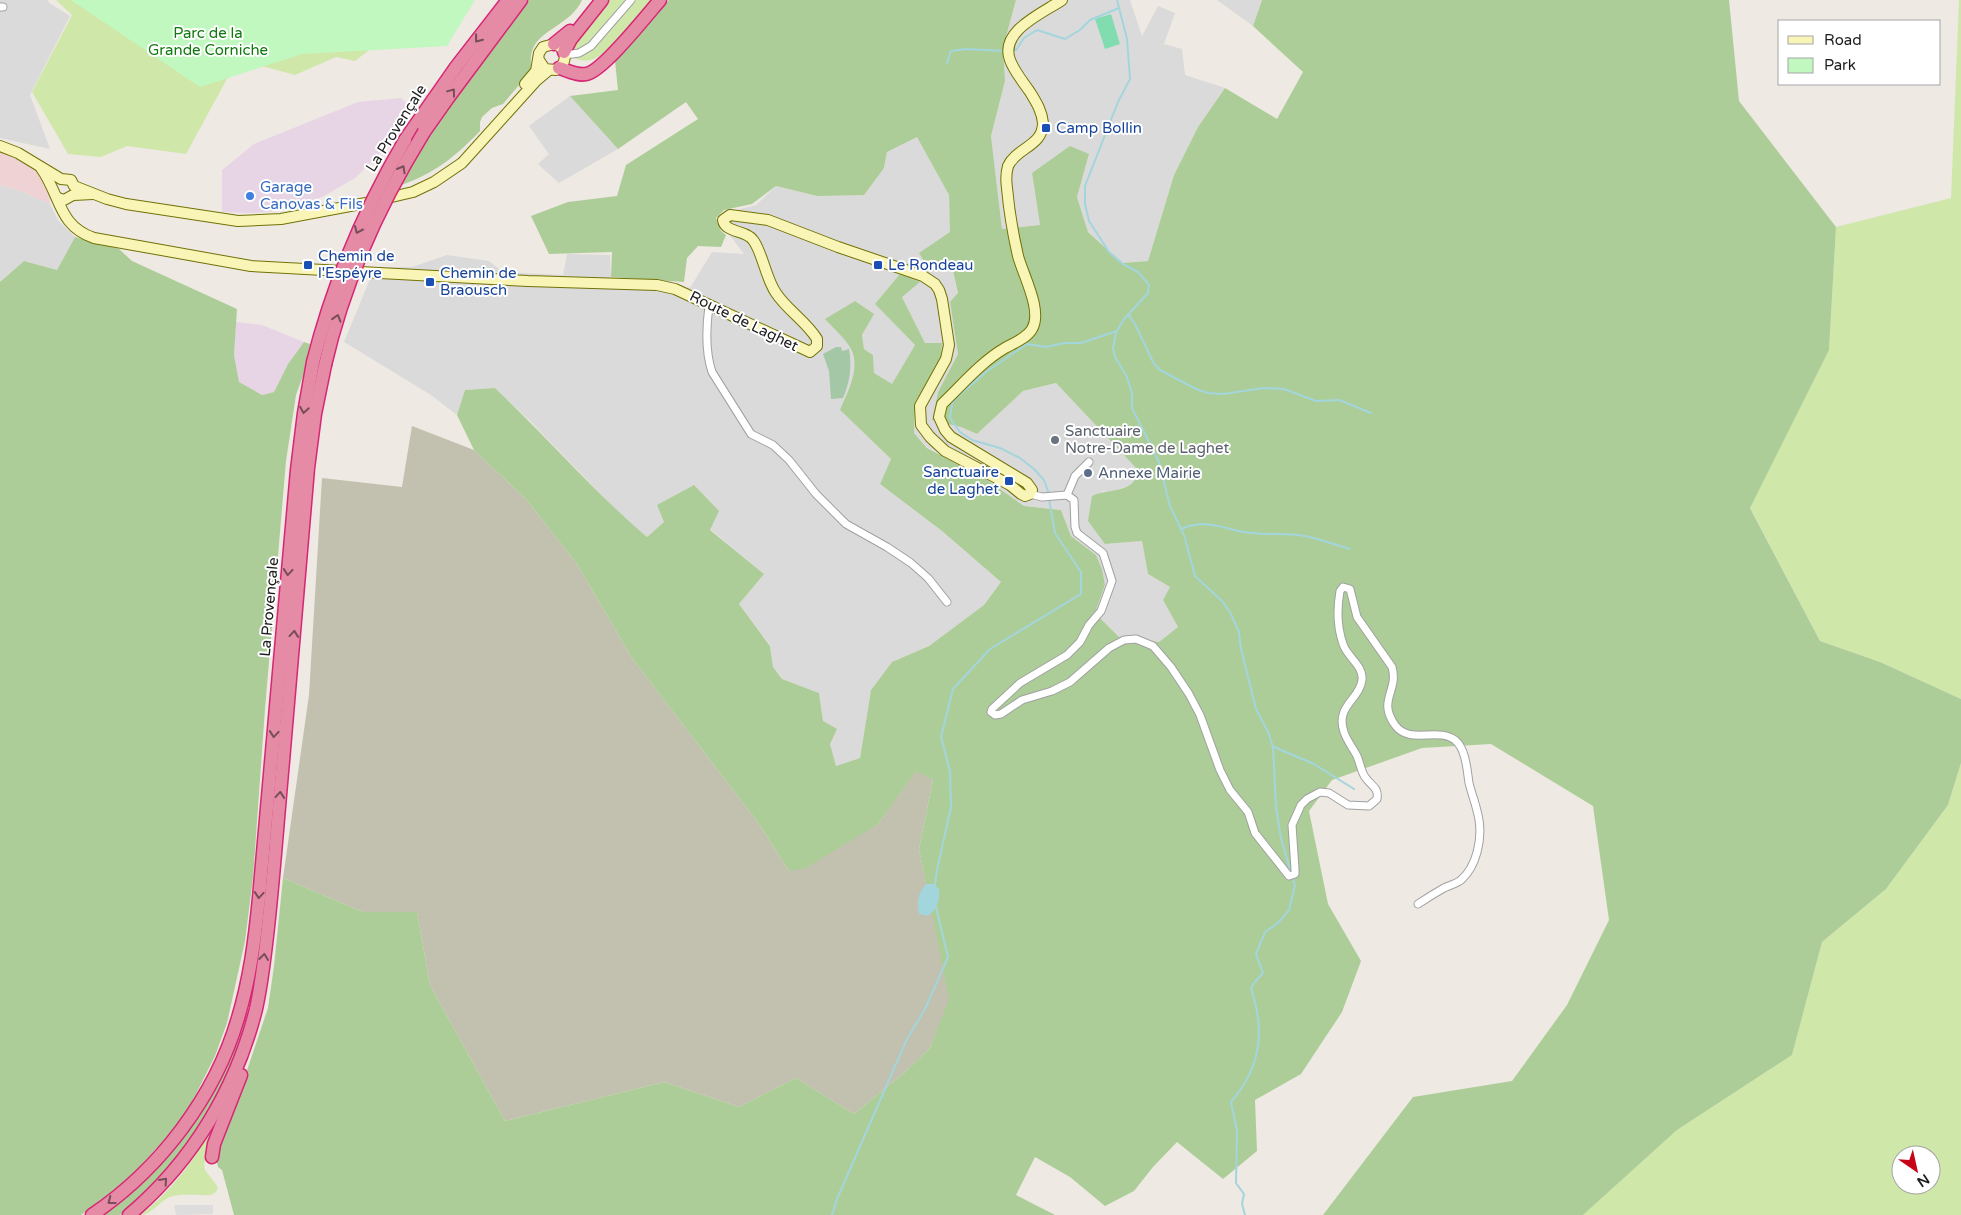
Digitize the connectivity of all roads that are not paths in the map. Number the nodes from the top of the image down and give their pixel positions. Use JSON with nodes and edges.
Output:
{"nodes":[{"id":1,"x":508,"y":0,"type":"edge"},
{"id":2,"x":521,"y":0,"type":"edge"},
{"id":3,"x":596,"y":0,"type":"edge"},
{"id":4,"x":602,"y":0,"type":"edge"},
{"id":5,"x":631,"y":0,"type":"edge"},
{"id":6,"x":660,"y":0,"type":"edge"},
{"id":7,"x":1062,"y":0,"type":"edge"},
{"id":8,"x":559,"y":58,"type":"junction"},
{"id":9,"x":539,"y":60,"type":"junction"},
{"id":10,"x":0,"y":146,"type":"edge"},
{"id":11,"x":42,"y":168,"type":"junction"},
{"id":12,"x":61,"y":179,"type":"junction"},
{"id":13,"x":65,"y":193,"type":"junction"},
{"id":14,"x":400,"y":194,"type":"junction"},
{"id":15,"x":709,"y":306,"type":"junction"},
{"id":16,"x":319,"y":364,"type":"junction"},
{"id":17,"x":1089,"y":462,"type":"dead end"},
{"id":18,"x":1030,"y":494,"type":"junction"},
{"id":19,"x":1065,"y":495,"type":"junction"},
{"id":20,"x":947,"y":602,"type":"dead end"},
{"id":21,"x":1418,"y":904,"type":"dead end"},
{"id":22,"x":261,"y":984,"type":"junction"},
{"id":23,"x":212,"y":1157,"type":"dead end"},
{"id":24,"x":92,"y":1215,"type":"edge"},
{"id":25,"x":129,"y":1215,"type":"edge"}],
"edges":[{"from":1,"to":16,"type":"highway","name":"La Provençale","one_way":true,"bridge":true},
{"from":16,"to":2,"type":"highway","name":"La Provençale","one_way":true,"bridge":true},
{"from":3,"to":8,"type":"highway"},
{"from":4,"to":8,"type":"highway"},
{"from":5,"to":8,"type":"street"},
{"from":6,"to":8,"type":"highway"},
{"from":7,"to":18,"type":"main road"},
{"from":8,"to":9,"type":"main road"},
{"from":8,"to":9,"type":"main road"},
{"from":8,"to":14,"type":"main road"},
{"from":9,"to":14,"type":"main road"},
{"from":10,"to":11,"type":"main road"},
{"from":11,"to":12,"type":"main road"},
{"from":11,"to":13,"type":"main road"},
{"from":12,"to":13,"type":"main road"},
{"from":12,"to":13,"type":"main road"},
{"from":13,"to":14,"type":"main road"},
{"from":13,"to":15,"type":"main road","name":"Route de Laghet"},
{"from":15,"to":18,"type":"main road","name":"Route de Laghet"},
{"from":15,"to":20,"type":"street"},
{"from":22,"to":16,"type":"highway","name":"La Provençale","one_way":true},
{"from":16,"to":24,"type":"highway","name":"La Provençale","one_way":true},
{"from":17,"to":19,"type":"street"},
{"from":18,"to":19,"type":"street"},
{"from":19,"to":21,"type":"street"},
{"from":22,"to":23,"type":"highway"},
{"from":25,"to":22,"type":"highway","name":"La Provençale","one_way":true}]}
